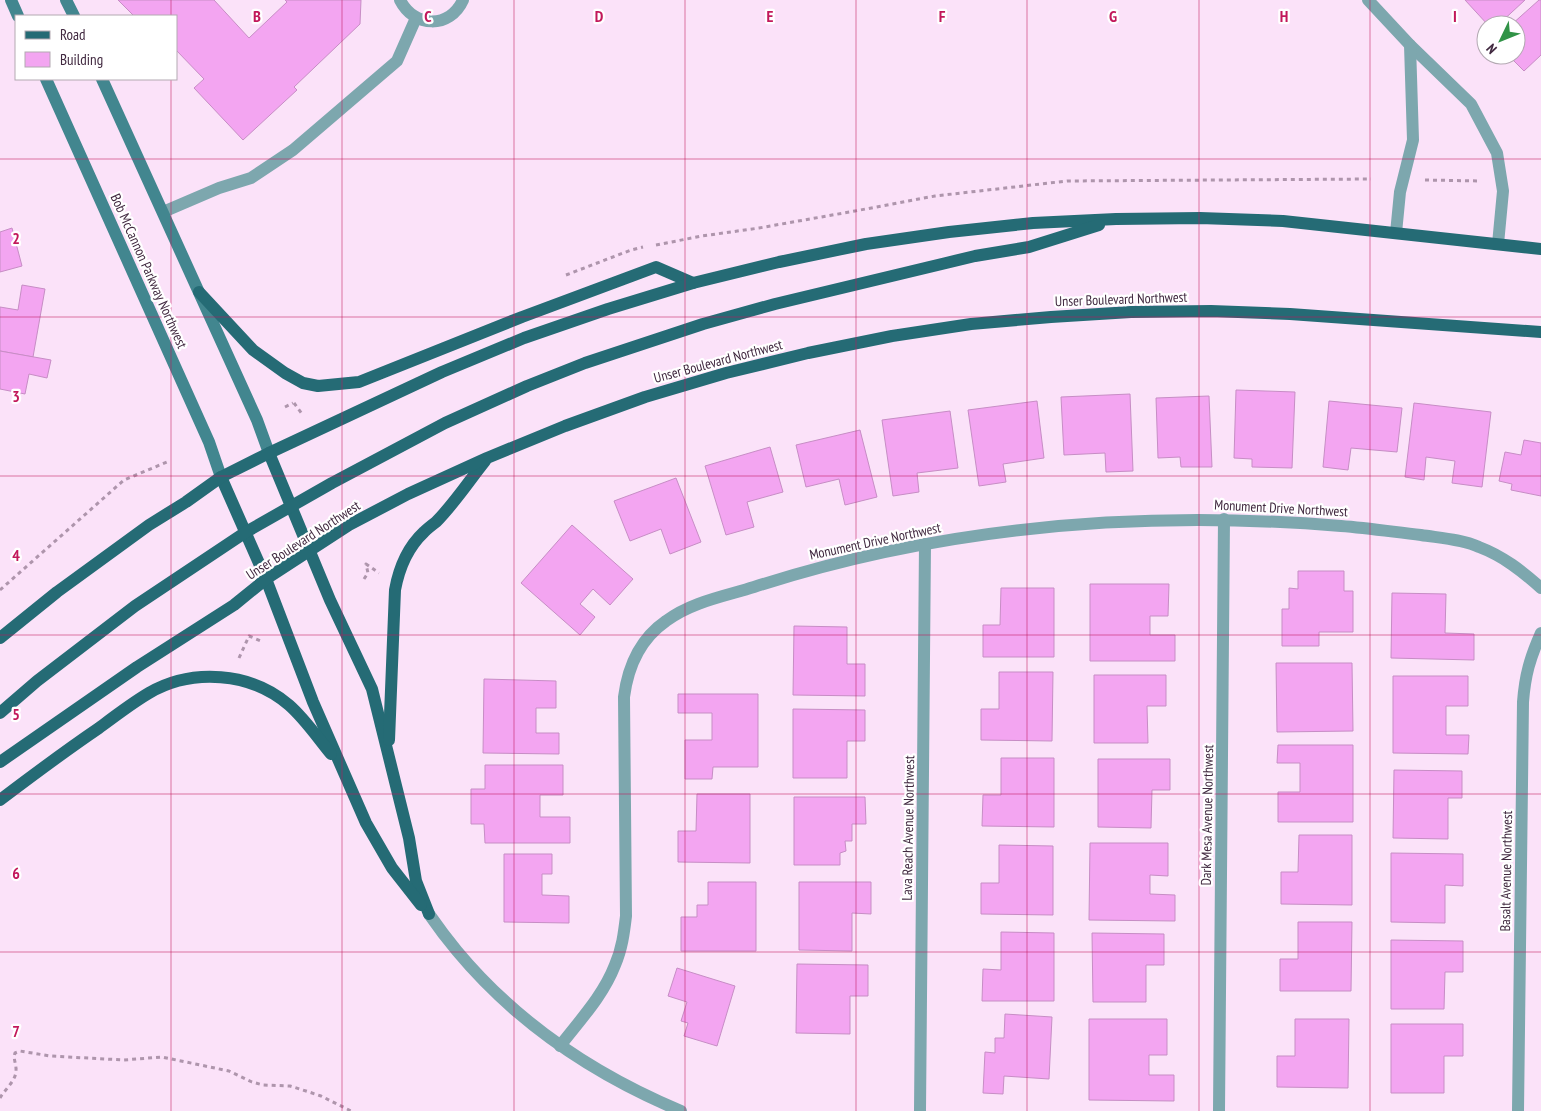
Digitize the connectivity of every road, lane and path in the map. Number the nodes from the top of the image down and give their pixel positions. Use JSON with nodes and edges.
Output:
{"nodes":[{"id":1,"x":11,"y":0,"type":"edge"},
{"id":2,"x":66,"y":0,"type":"edge"},
{"id":3,"x":400,"y":0,"type":"edge"},
{"id":4,"x":464,"y":0,"type":"edge"},
{"id":5,"x":1368,"y":0,"type":"edge"},
{"id":6,"x":18,"y":15,"type":"edge"},
{"id":7,"x":74,"y":15,"type":"edge"},
{"id":8,"x":416,"y":18,"type":"junction"},
{"id":9,"x":1410,"y":45,"type":"junction"},
{"id":10,"x":46,"y":80,"type":"edge"},
{"id":11,"x":102,"y":80,"type":"edge"},
{"id":12,"x":1417,"y":180,"type":"dead end"},
{"id":13,"x":1484,"y":181,"type":"dead end"},
{"id":14,"x":162,"y":212,"type":"junction"},
{"id":15,"x":1116,"y":219,"type":"junction"},
{"id":16,"x":1396,"y":233,"type":"junction"},
{"id":17,"x":1498,"y":244,"type":"junction"},
{"id":18,"x":1541,"y":249,"type":"edge"},
{"id":19,"x":693,"y":283,"type":"junction"},
{"id":20,"x":199,"y":292,"type":"junction"},
{"id":21,"x":1541,"y":332,"type":"edge"},
{"id":22,"x":293,"y":402,"type":"dead end"},
{"id":23,"x":303,"y":414,"type":"dead end"},
{"id":24,"x":269,"y":453,"type":"junction"},
{"id":25,"x":487,"y":458,"type":"junction"},
{"id":26,"x":167,"y":462,"type":"dead end"},
{"id":27,"x":221,"y":477,"type":"junction"},
{"id":28,"x":290,"y":506,"type":"junction"},
{"id":29,"x":1224,"y":519,"type":"junction"},
{"id":30,"x":246,"y":532,"type":"junction"},
{"id":31,"x":925,"y":544,"type":"junction"},
{"id":32,"x":310,"y":552,"type":"junction"},
{"id":33,"x":384,"y":574,"type":"dead end"},
{"id":34,"x":266,"y":579,"type":"junction"},
{"id":35,"x":364,"y":579,"type":"dead end"},
{"id":36,"x":1541,"y":588,"type":"edge"},
{"id":37,"x":0,"y":590,"type":"edge"},
{"id":38,"x":1541,"y":633,"type":"edge"},
{"id":39,"x":0,"y":638,"type":"edge"},
{"id":40,"x":261,"y":641,"type":"dead end"},
{"id":41,"x":236,"y":665,"type":"dead end"},
{"id":42,"x":0,"y":713,"type":"edge"},
{"id":43,"x":388,"y":752,"type":"junction"},
{"id":44,"x":0,"y":762,"type":"edge"},
{"id":45,"x":342,"y":769,"type":"junction"},
{"id":46,"x":0,"y":800,"type":"edge"},
{"id":47,"x":429,"y":914,"type":"junction"},
{"id":48,"x":560,"y":1046,"type":"junction"},
{"id":49,"x":0,"y":1098,"type":"edge"},
{"id":50,"x":351,"y":1111,"type":"edge"},
{"id":51,"x":681,"y":1111,"type":"edge"},
{"id":52,"x":920,"y":1111,"type":"edge"},
{"id":53,"x":1219,"y":1111,"type":"edge"},
{"id":54,"x":1518,"y":1111,"type":"edge"}],
"edges":[{"from":1,"to":6,"type":"street"},
{"from":2,"to":7,"type":"street"},
{"from":3,"to":8,"type":"street"},
{"from":4,"to":8,"type":"street"},
{"from":5,"to":9,"type":"street"},
{"from":8,"to":14,"type":"street"},
{"from":9,"to":16,"type":"street"},
{"from":9,"to":17,"type":"street"},
{"from":10,"to":27,"type":"street","name":"Bob McCannon Parkway Northwest"},
{"from":11,"to":14,"type":"street"},
{"from":12,"to":13,"type":"path"},
{"from":14,"to":20,"type":"street"},
{"from":15,"to":16,"type":"main road"},
{"from":15,"to":19,"type":"main road"},
{"from":15,"to":28,"type":"main road"},
{"from":16,"to":17,"type":"main road"},
{"from":17,"to":18,"type":"main road"},
{"from":19,"to":20,"type":"main road"},
{"from":19,"to":24,"type":"main road"},
{"from":20,"to":24,"type":"street"},
{"from":21,"to":25,"type":"main road","name":"Unser Boulevard Northwest"},
{"from":22,"to":23,"type":"path"},
{"from":24,"to":27,"type":"main road"},
{"from":24,"to":28,"type":"main road"},
{"from":25,"to":32,"type":"main road","name":"Unser Boulevard Northwest"},
{"from":25,"to":43,"type":"main road"},
{"from":26,"to":37,"type":"path"},
{"from":27,"to":30,"type":"main road"},
{"from":27,"to":39,"type":"main road"},
{"from":28,"to":30,"type":"main road"},
{"from":28,"to":32,"type":"main road"},
{"from":29,"to":31,"type":"street","name":"Monument Drive Northwest"},
{"from":29,"to":36,"type":"street","name":"Monument Drive Northwest"},
{"from":29,"to":53,"type":"street","name":"Dark Mesa Avenue Northwest"},
{"from":30,"to":34,"type":"main road"},
{"from":30,"to":42,"type":"main road"},
{"from":31,"to":48,"type":"street","name":"Monument Drive Northwest"},
{"from":31,"to":52,"type":"street","name":"Lava Reach Avenue Northwest"},
{"from":32,"to":34,"type":"main road","name":"Unser Boulevard Northwest"},
{"from":32,"to":43,"type":"main road"},
{"from":33,"to":35,"type":"path"},
{"from":34,"to":44,"type":"main road","name":"Unser Boulevard Northwest"},
{"from":34,"to":45,"type":"main road"},
{"from":38,"to":54,"type":"street","name":"Basalt Avenue Northwest"},
{"from":40,"to":41,"type":"path"},
{"from":43,"to":47,"type":"main road"},
{"from":45,"to":46,"type":"main road"},
{"from":45,"to":47,"type":"main road"},
{"from":47,"to":48,"type":"street"},
{"from":48,"to":51,"type":"street"},
{"from":49,"to":50,"type":"path"}]}
